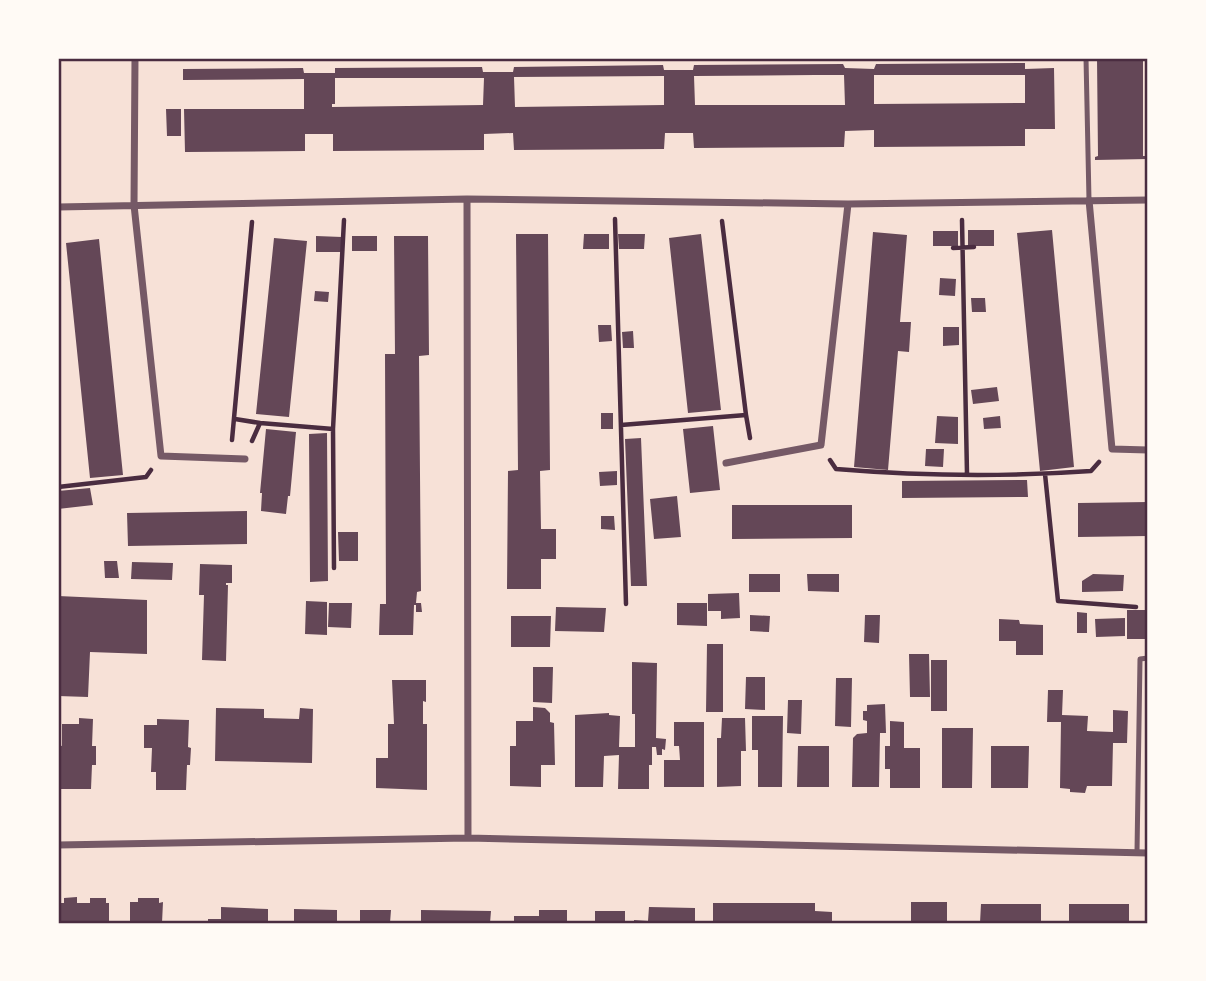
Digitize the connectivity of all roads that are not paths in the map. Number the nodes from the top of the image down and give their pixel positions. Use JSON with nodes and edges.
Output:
{"nodes":[{"id":1,"x":135,"y":58,"type":"edge"},
{"id":2,"x":1086,"y":58,"type":"edge"},
{"id":3,"x":467,"y":199,"type":"junction"},
{"id":4,"x":1089,"y":200,"type":"junction"},
{"id":5,"x":1148,"y":200,"type":"edge"},
{"id":6,"x":848,"y":204,"type":"junction"},
{"id":7,"x":134,"y":205,"type":"junction"},
{"id":8,"x":58,"y":207,"type":"edge"},
{"id":9,"x":1148,"y":450,"type":"edge"},
{"id":10,"x":245,"y":458,"type":"road end"},
{"id":11,"x":726,"y":463,"type":"dead end"},
{"id":12,"x":1148,"y":658,"type":"edge"},
{"id":13,"x":468,"y":838,"type":"junction"},
{"id":14,"x":58,"y":845,"type":"edge"},
{"id":15,"x":1137,"y":852,"type":"junction"},
{"id":16,"x":1148,"y":853,"type":"edge"}],
"edges":[{"from":1,"to":7,"type":"street"},
{"from":2,"to":4,"type":"lane"},
{"from":3,"to":6,"type":"street"},
{"from":3,"to":7,"type":"street"},
{"from":3,"to":13,"type":"street"},
{"from":4,"to":5,"type":"street"},
{"from":4,"to":6,"type":"street"},
{"from":4,"to":9,"type":"street"},
{"from":6,"to":11,"type":"street"},
{"from":7,"to":8,"type":"street"},
{"from":7,"to":10,"type":"street"},
{"from":12,"to":15,"type":"lane"},
{"from":13,"to":14,"type":"street"},
{"from":13,"to":15,"type":"street"},
{"from":15,"to":16,"type":"street"}]}
